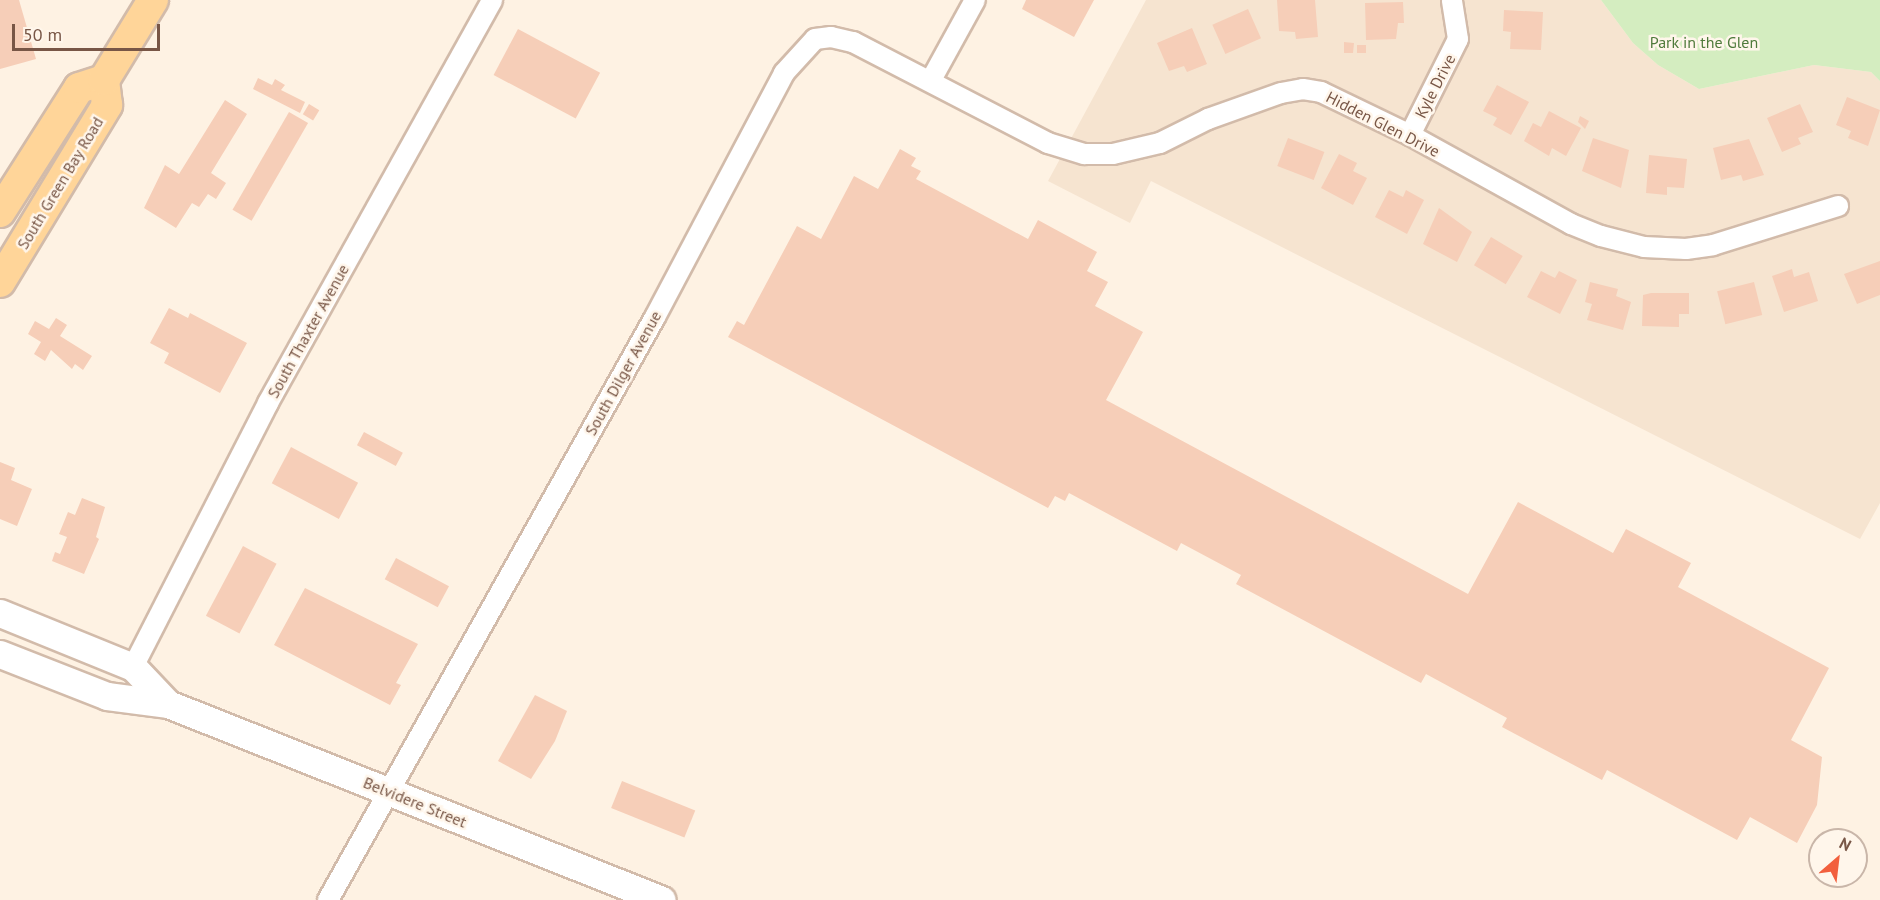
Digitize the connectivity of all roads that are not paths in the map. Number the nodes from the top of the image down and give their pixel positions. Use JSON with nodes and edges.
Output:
{"nodes":[{"id":1,"x":153,"y":0,"type":"edge"},
{"id":2,"x":492,"y":0,"type":"edge"},
{"id":3,"x":975,"y":0,"type":"edge"},
{"id":4,"x":1452,"y":0,"type":"edge"},
{"id":5,"x":104,"y":80,"type":"junction"},
{"id":6,"x":931,"y":81,"type":"junction"},
{"id":7,"x":1410,"y":135,"type":"junction"},
{"id":8,"x":1838,"y":206,"type":"dead end"},
{"id":9,"x":0,"y":212,"type":"edge"},
{"id":10,"x":0,"y":282,"type":"edge"},
{"id":11,"x":0,"y":613,"type":"edge"},
{"id":12,"x":0,"y":654,"type":"edge"},
{"id":13,"x":133,"y":667,"type":"junction"},
{"id":14,"x":168,"y":704,"type":"junction"},
{"id":15,"x":388,"y":791,"type":"junction"},
{"id":16,"x":328,"y":900,"type":"edge"},
{"id":17,"x":662,"y":900,"type":"edge"}],
"edges":[{"from":1,"to":5,"type":"main road"},
{"from":2,"to":13,"type":"street","name":"South Thaxter Avenue"},
{"from":3,"to":6,"type":"street"},
{"from":4,"to":7,"type":"street","name":"Kyle Drive"},
{"from":5,"to":9,"type":"main road","name":"South Green Bay Road"},
{"from":5,"to":10,"type":"main road","name":"South Green Bay Road"},
{"from":6,"to":7,"type":"street","name":"Hidden Glen Drive"},
{"from":6,"to":15,"type":"street","name":"South Dilger Avenue"},
{"from":7,"to":8,"type":"street","name":"Hidden Glen Drive"},
{"from":11,"to":13,"type":"main road","name":"Belvidere Street"},
{"from":12,"to":14,"type":"main road","name":"Belvidere Street"},
{"from":13,"to":14,"type":"main road","name":"Belvidere Street"},
{"from":14,"to":15,"type":"main road","name":"Belvidere Street"},
{"from":15,"to":16,"type":"street","name":"South Dilger Avenue"},
{"from":15,"to":17,"type":"main road","name":"Belvidere Street"}]}
